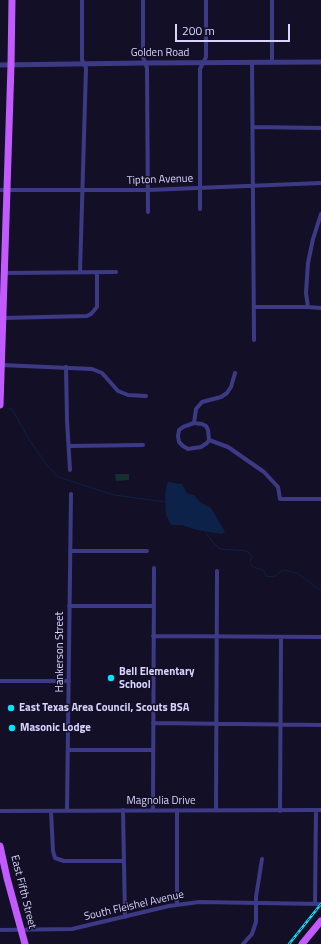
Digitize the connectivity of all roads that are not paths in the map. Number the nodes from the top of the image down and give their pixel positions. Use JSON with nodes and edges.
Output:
{"nodes":[{"id":1,"x":12,"y":0,"type":"edge"},
{"id":2,"x":82,"y":0,"type":"edge"},
{"id":3,"x":143,"y":0,"type":"edge"},
{"id":4,"x":206,"y":0,"type":"edge"},
{"id":5,"x":272,"y":0,"type":"edge"},
{"id":6,"x":252,"y":62,"type":"junction"},
{"id":7,"x":272,"y":62,"type":"junction"},
{"id":8,"x":321,"y":62,"type":"edge"},
{"id":9,"x":144,"y":63,"type":"junction"},
{"id":10,"x":203,"y":63,"type":"junction"},
{"id":11,"x":84,"y":64,"type":"junction"},
{"id":12,"x":0,"y":65,"type":"edge"},
{"id":13,"x":11,"y":65,"type":"junction"},
{"id":14,"x":253,"y":128,"type":"junction"},
{"id":15,"x":321,"y":128,"type":"edge"},
{"id":16,"x":321,"y":183,"type":"edge"},
{"id":17,"x":253,"y":185,"type":"junction"},
{"id":18,"x":200,"y":187,"type":"junction"},
{"id":19,"x":4,"y":190,"type":"edge"},
{"id":20,"x":148,"y":190,"type":"junction"},
{"id":21,"x":81,"y":191,"type":"junction"},
{"id":22,"x":200,"y":209,"type":"dead end"},
{"id":23,"x":148,"y":212,"type":"dead end"},
{"id":24,"x":321,"y":214,"type":"edge"},
{"id":25,"x":3,"y":238,"type":"edge"},
{"id":26,"x":80,"y":272,"type":"junction"},
{"id":27,"x":97,"y":272,"type":"junction"},
{"id":28,"x":116,"y":272,"type":"dead end"},
{"id":29,"x":4,"y":273,"type":"junction"},
{"id":30,"x":2,"y":297,"type":"edge"},
{"id":31,"x":254,"y":307,"type":"junction"},
{"id":32,"x":308,"y":307,"type":"junction"},
{"id":33,"x":321,"y":308,"type":"edge"},
{"id":34,"x":3,"y":318,"type":"junction"},
{"id":35,"x":254,"y":340,"type":"dead end"},
{"id":36,"x":1,"y":365,"type":"junction"},
{"id":37,"x":66,"y":367,"type":"junction"},
{"id":38,"x":235,"y":373,"type":"dead end"},
{"id":39,"x":146,"y":396,"type":"dead end"},
{"id":40,"x":0,"y":405,"type":"edge"},
{"id":41,"x":194,"y":423,"type":"junction"},
{"id":42,"x":209,"y":440,"type":"junction"},
{"id":43,"x":143,"y":445,"type":"dead end"},
{"id":44,"x":69,"y":446,"type":"junction"},
{"id":45,"x":70,"y":470,"type":"dead end"},
{"id":46,"x":70,"y":494,"type":"dead end"},
{"id":47,"x":321,"y":499,"type":"edge"},
{"id":48,"x":70,"y":551,"type":"junction"},
{"id":49,"x":147,"y":551,"type":"dead end"},
{"id":50,"x":154,"y":568,"type":"dead end"},
{"id":51,"x":217,"y":571,"type":"dead end"},
{"id":52,"x":69,"y":606,"type":"junction"},
{"id":53,"x":154,"y":606,"type":"junction"},
{"id":54,"x":153,"y":636,"type":"junction"},
{"id":55,"x":216,"y":636,"type":"junction"},
{"id":56,"x":281,"y":637,"type":"junction"},
{"id":57,"x":321,"y":637,"type":"edge"},
{"id":58,"x":0,"y":681,"type":"edge"},
{"id":59,"x":69,"y":681,"type":"junction"},
{"id":60,"x":153,"y":723,"type":"junction"},
{"id":61,"x":216,"y":724,"type":"junction"},
{"id":62,"x":280,"y":724,"type":"junction"},
{"id":63,"x":321,"y":725,"type":"edge"},
{"id":64,"x":68,"y":750,"type":"junction"},
{"id":65,"x":152,"y":750,"type":"junction"},
{"id":66,"x":66,"y":810,"type":"junction"},
{"id":67,"x":123,"y":810,"type":"junction"},
{"id":68,"x":152,"y":810,"type":"junction"},
{"id":69,"x":177,"y":810,"type":"junction"},
{"id":70,"x":216,"y":810,"type":"junction"},
{"id":71,"x":280,"y":810,"type":"junction"},
{"id":72,"x":316,"y":810,"type":"junction"},
{"id":73,"x":321,"y":810,"type":"edge"},
{"id":74,"x":0,"y":811,"type":"edge"},
{"id":75,"x":51,"y":811,"type":"junction"},
{"id":76,"x":0,"y":846,"type":"edge"},
{"id":77,"x":262,"y":859,"type":"dead end"},
{"id":78,"x":124,"y":861,"type":"junction"},
{"id":79,"x":256,"y":902,"type":"junction"},
{"id":80,"x":314,"y":903,"type":"junction"},
{"id":81,"x":177,"y":904,"type":"junction"},
{"id":82,"x":321,"y":904,"type":"edge"},
{"id":83,"x":125,"y":917,"type":"junction"},
{"id":84,"x":321,"y":921,"type":"edge"},
{"id":85,"x":0,"y":930,"type":"edge"},
{"id":86,"x":21,"y":930,"type":"junction"},
{"id":87,"x":25,"y":944,"type":"edge"},
{"id":88,"x":243,"y":944,"type":"edge"},
{"id":89,"x":302,"y":944,"type":"edge"}],
"edges":[{"from":1,"to":13,"type":"main road"},
{"from":2,"to":11,"type":"street"},
{"from":3,"to":9,"type":"street"},
{"from":4,"to":10,"type":"street"},
{"from":5,"to":7,"type":"street"},
{"from":6,"to":7,"type":"street","name":"Golden Road"},
{"from":6,"to":10,"type":"street","name":"Golden Road"},
{"from":6,"to":14,"type":"street"},
{"from":7,"to":8,"type":"street","name":"Golden Road"},
{"from":9,"to":10,"type":"street","name":"Golden Road"},
{"from":9,"to":11,"type":"street","name":"Golden Road"},
{"from":9,"to":20,"type":"street"},
{"from":10,"to":18,"type":"street"},
{"from":11,"to":13,"type":"street","name":"Golden Road"},
{"from":11,"to":21,"type":"street"},
{"from":12,"to":13,"type":"street","name":"Golden Road"},
{"from":13,"to":19,"type":"main road"},
{"from":14,"to":15,"type":"street"},
{"from":14,"to":17,"type":"street"},
{"from":16,"to":17,"type":"street","name":"Tipton Avenue"},
{"from":17,"to":18,"type":"street","name":"Tipton Avenue"},
{"from":17,"to":31,"type":"street"},
{"from":18,"to":20,"type":"street","name":"Tipton Avenue"},
{"from":18,"to":22,"type":"street"},
{"from":19,"to":21,"type":"street","name":"Tipton Avenue"},
{"from":19,"to":25,"type":"main road"},
{"from":20,"to":21,"type":"street","name":"Tipton Avenue"},
{"from":20,"to":23,"type":"street"},
{"from":21,"to":26,"type":"street"},
{"from":24,"to":32,"type":"street"},
{"from":25,"to":29,"type":"main road"},
{"from":26,"to":27,"type":"street"},
{"from":26,"to":29,"type":"street"},
{"from":27,"to":28,"type":"street"},
{"from":27,"to":34,"type":"street"},
{"from":29,"to":30,"type":"main road"},
{"from":30,"to":34,"type":"main road"},
{"from":31,"to":32,"type":"street"},
{"from":31,"to":35,"type":"street"},
{"from":32,"to":33,"type":"street"},
{"from":34,"to":36,"type":"main road"},
{"from":36,"to":37,"type":"street"},
{"from":36,"to":40,"type":"main road"},
{"from":37,"to":39,"type":"street"},
{"from":37,"to":44,"type":"street"},
{"from":38,"to":41,"type":"street"},
{"from":41,"to":42,"type":"street"},
{"from":41,"to":42,"type":"street"},
{"from":42,"to":47,"type":"street"},
{"from":43,"to":44,"type":"street"},
{"from":44,"to":45,"type":"street"},
{"from":46,"to":48,"type":"street","name":"Hankerson Street"},
{"from":48,"to":49,"type":"street"},
{"from":48,"to":52,"type":"street","name":"Hankerson Street"},
{"from":50,"to":53,"type":"street"},
{"from":51,"to":55,"type":"street"},
{"from":52,"to":53,"type":"street"},
{"from":52,"to":59,"type":"street","name":"Hankerson Street"},
{"from":53,"to":54,"type":"street"},
{"from":54,"to":55,"type":"street"},
{"from":54,"to":60,"type":"street"},
{"from":55,"to":56,"type":"street"},
{"from":55,"to":61,"type":"street"},
{"from":56,"to":57,"type":"street"},
{"from":56,"to":62,"type":"street"},
{"from":58,"to":59,"type":"street"},
{"from":59,"to":64,"type":"street","name":"Hankerson Street"},
{"from":60,"to":61,"type":"street"},
{"from":60,"to":65,"type":"street"},
{"from":61,"to":62,"type":"street"},
{"from":61,"to":70,"type":"street"},
{"from":62,"to":63,"type":"street"},
{"from":62,"to":71,"type":"street"},
{"from":64,"to":65,"type":"street"},
{"from":64,"to":66,"type":"street","name":"Hankerson Street"},
{"from":65,"to":68,"type":"street"},
{"from":66,"to":67,"type":"street","name":"Magnolia Drive"},
{"from":66,"to":75,"type":"street","name":"Magnolia Drive"},
{"from":67,"to":68,"type":"street","name":"Magnolia Drive"},
{"from":67,"to":78,"type":"street"},
{"from":68,"to":69,"type":"street","name":"Magnolia Drive"},
{"from":69,"to":70,"type":"street","name":"Magnolia Drive"},
{"from":69,"to":81,"type":"street"},
{"from":70,"to":71,"type":"street","name":"Magnolia Drive"},
{"from":71,"to":72,"type":"street","name":"Magnolia Drive"},
{"from":72,"to":73,"type":"street","name":"Magnolia Drive"},
{"from":72,"to":80,"type":"street"},
{"from":74,"to":75,"type":"street","name":"Magnolia Drive"},
{"from":75,"to":78,"type":"street"},
{"from":76,"to":86,"type":"main road","name":"East Fifth Street"},
{"from":77,"to":79,"type":"street"},
{"from":78,"to":83,"type":"street"},
{"from":79,"to":80,"type":"street","name":"South Fleishel Avenue"},
{"from":79,"to":81,"type":"street","name":"South Fleishel Avenue"},
{"from":79,"to":88,"type":"street"},
{"from":80,"to":82,"type":"street","name":"South Fleishel Avenue"},
{"from":81,"to":83,"type":"street","name":"South Fleishel Avenue"},
{"from":83,"to":86,"type":"street","name":"South Fleishel Avenue"},
{"from":84,"to":89,"type":"main road"},
{"from":85,"to":86,"type":"street","name":"South Fleishel Avenue"},
{"from":86,"to":87,"type":"main road","name":"East Fifth Street"}]}
